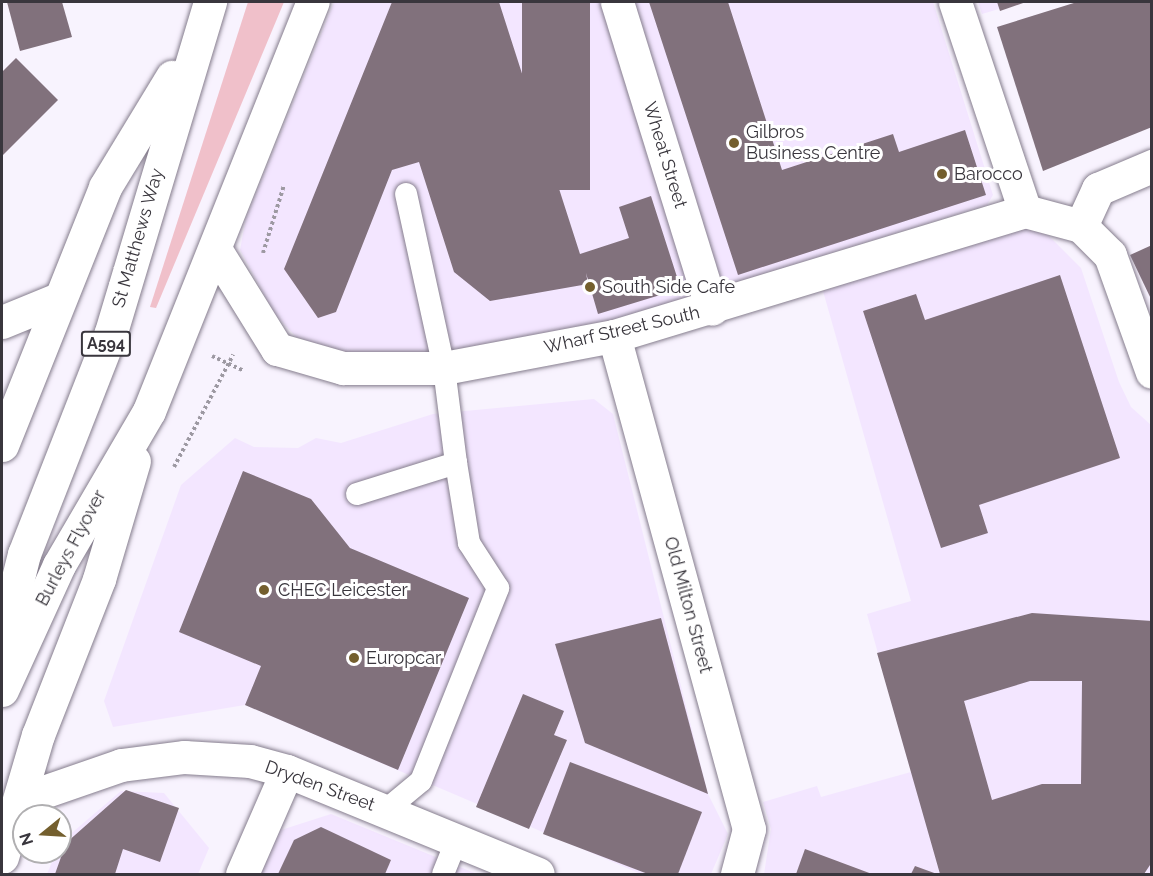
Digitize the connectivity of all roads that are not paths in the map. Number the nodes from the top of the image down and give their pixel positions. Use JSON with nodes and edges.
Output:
{"nodes":[{"id":1,"x":210,"y":2,"type":"edge"},
{"id":2,"x":313,"y":2,"type":"edge"},
{"id":3,"x":617,"y":2,"type":"edge"},
{"id":4,"x":955,"y":2,"type":"edge"},
{"id":5,"x":194,"y":39,"type":"junction"},
{"id":6,"x":1152,"y":166,"type":"edge"},
{"id":7,"x":406,"y":194,"type":"dead end"},
{"id":8,"x":1025,"y":211,"type":"junction"},
{"id":9,"x":1082,"y":226,"type":"junction"},
{"id":10,"x":215,"y":249,"type":"junction"},
{"id":11,"x":56,"y":300,"type":"junction"},
{"id":12,"x":712,"y":309,"type":"junction"},
{"id":13,"x":2,"y":322,"type":"edge"},
{"id":14,"x":614,"y":336,"type":"junction"},
{"id":15,"x":444,"y":368,"type":"junction"},
{"id":16,"x":1152,"y":372,"type":"edge"},
{"id":17,"x":149,"y":411,"type":"junction"},
{"id":18,"x":2,"y":445,"type":"edge"},
{"id":19,"x":456,"y":463,"type":"junction"},
{"id":20,"x":357,"y":494,"type":"dead end"},
{"id":21,"x":2,"y":642,"type":"edge"},
{"id":22,"x":2,"y":690,"type":"edge"},
{"id":23,"x":287,"y":771,"type":"junction"},
{"id":24,"x":23,"y":799,"type":"junction"},
{"id":25,"x":386,"y":810,"type":"junction"},
{"id":26,"x":456,"y":841,"type":"junction"},
{"id":27,"x":2,"y":857,"type":"edge"},
{"id":28,"x":242,"y":874,"type":"edge"},
{"id":29,"x":443,"y":874,"type":"edge"},
{"id":30,"x":538,"y":874,"type":"edge"},
{"id":31,"x":737,"y":874,"type":"edge"}],
"edges":[{"from":1,"to":5,"type":"street","name":"St Matthews Way","number":"A594"},
{"from":2,"to":10,"type":"street"},
{"from":3,"to":12,"type":"street","name":"Wheat Street"},
{"from":4,"to":8,"type":"street"},
{"from":5,"to":11,"type":"street","number":"A594"},
{"from":5,"to":21,"type":"street","name":"St Matthews Way","number":"A594"},
{"from":6,"to":9,"type":"street"},
{"from":7,"to":15,"type":"lane"},
{"from":8,"to":9,"type":"street"},
{"from":8,"to":12,"type":"street","name":"Wharf Street South"},
{"from":9,"to":16,"type":"street"},
{"from":10,"to":15,"type":"street","name":"Wharf Street South"},
{"from":10,"to":17,"type":"street"},
{"from":11,"to":13,"type":"street"},
{"from":11,"to":18,"type":"street","number":"A594"},
{"from":12,"to":14,"type":"street","name":"Wharf Street South"},
{"from":14,"to":15,"type":"street","name":"Wharf Street South"},
{"from":14,"to":31,"type":"street","name":"Old Milton Street"},
{"from":15,"to":19,"type":"lane"},
{"from":17,"to":22,"type":"street","name":"Burleys Flyover"},
{"from":17,"to":24,"type":"street"},
{"from":19,"to":20,"type":"lane"},
{"from":19,"to":25,"type":"lane"},
{"from":23,"to":24,"type":"street","name":"Dryden Street"},
{"from":23,"to":25,"type":"street","name":"Dryden Street"},
{"from":23,"to":28,"type":"street"},
{"from":24,"to":27,"type":"street"},
{"from":25,"to":26,"type":"street","name":"Dryden Street"},
{"from":26,"to":29,"type":"lane"},
{"from":26,"to":30,"type":"street","name":"Dryden Street"}]}
